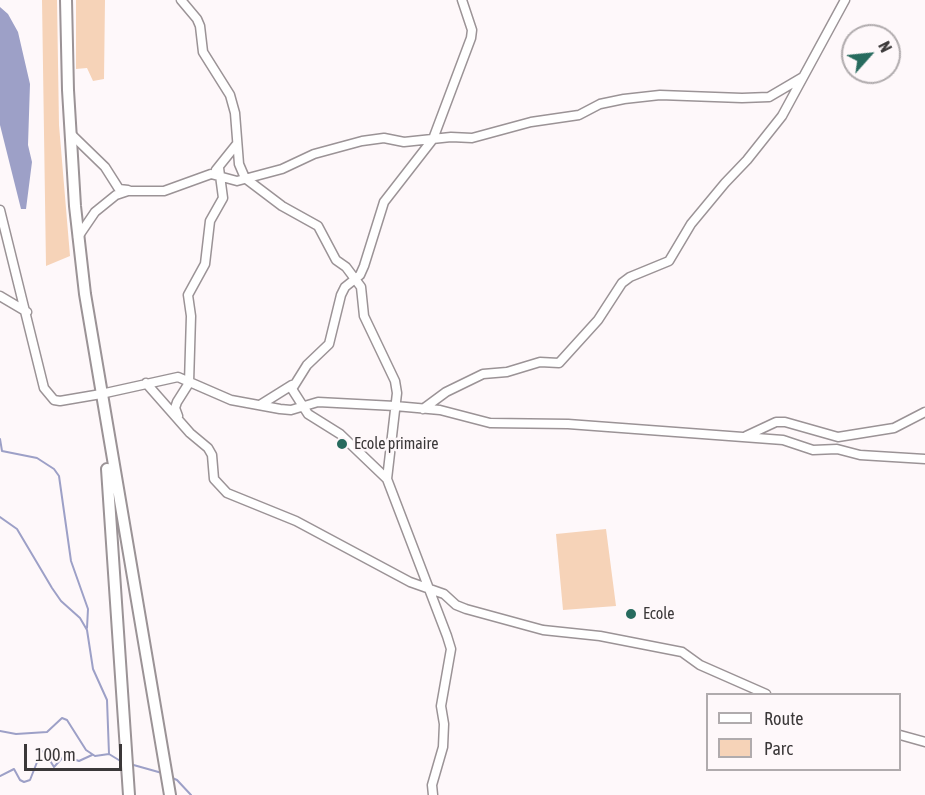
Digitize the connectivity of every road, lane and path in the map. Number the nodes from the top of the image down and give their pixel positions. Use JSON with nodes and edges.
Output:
{"nodes":[{"id":1,"x":66,"y":0,"type":"edge"},
{"id":2,"x":181,"y":0,"type":"edge"},
{"id":3,"x":462,"y":0,"type":"edge"},
{"id":4,"x":846,"y":0,"type":"edge"},
{"id":5,"x":803,"y":77,"type":"junction"},
{"id":6,"x":71,"y":134,"type":"junction"},
{"id":7,"x":433,"y":139,"type":"junction"},
{"id":8,"x":236,"y":145,"type":"junction"},
{"id":9,"x":220,"y":173,"type":"junction"},
{"id":10,"x":245,"y":178,"type":"junction"},
{"id":11,"x":129,"y":190,"type":"junction"},
{"id":12,"x":0,"y":210,"type":"edge"},
{"id":13,"x":2,"y":224,"type":"edge"},
{"id":14,"x":78,"y":237,"type":"junction"},
{"id":15,"x":356,"y":279,"type":"junction"},
{"id":16,"x":0,"y":296,"type":"edge"},
{"id":17,"x":27,"y":312,"type":"junction"},
{"id":18,"x":189,"y":381,"type":"junction"},
{"id":19,"x":146,"y":383,"type":"junction"},
{"id":20,"x":292,"y":385,"type":"junction"},
{"id":21,"x":101,"y":394,"type":"junction"},
{"id":22,"x":260,"y":405,"type":"junction"},
{"id":23,"x":302,"y":406,"type":"junction"},
{"id":24,"x":395,"y":406,"type":"junction"},
{"id":25,"x":422,"y":409,"type":"junction"},
{"id":26,"x":925,"y":412,"type":"edge"},
{"id":27,"x":180,"y":422,"type":"junction"},
{"id":28,"x":743,"y":438,"type":"junction"},
{"id":29,"x":925,"y":459,"type":"edge"},
{"id":30,"x":387,"y":479,"type":"junction"},
{"id":31,"x":430,"y":589,"type":"junction"},
{"id":32,"x":763,"y":693,"type":"edge"},
{"id":33,"x":901,"y":735,"type":"edge"},
{"id":34,"x":925,"y":742,"type":"edge"},
{"id":35,"x":169,"y":792,"type":"edge"},
{"id":36,"x":129,"y":795,"type":"edge"},
{"id":37,"x":433,"y":795,"type":"edge"}],
"edges":[{"from":1,"to":6,"type":"main road"},
{"from":2,"to":8,"type":"street"},
{"from":3,"to":7,"type":"street"},
{"from":4,"to":5,"type":"street"},
{"from":5,"to":7,"type":"street"},
{"from":5,"to":25,"type":"street"},
{"from":6,"to":11,"type":"street"},
{"from":6,"to":14,"type":"main road"},
{"from":7,"to":10,"type":"street"},
{"from":7,"to":15,"type":"street"},
{"from":8,"to":9,"type":"street"},
{"from":8,"to":10,"type":"street"},
{"from":9,"to":10,"type":"street"},
{"from":9,"to":11,"type":"street"},
{"from":9,"to":18,"type":"street"},
{"from":10,"to":15,"type":"street"},
{"from":11,"to":14,"type":"street"},
{"from":12,"to":13,"type":"street"},
{"from":13,"to":17,"type":"street"},
{"from":14,"to":21,"type":"main road"},
{"from":15,"to":20,"type":"street"},
{"from":15,"to":24,"type":"street"},
{"from":16,"to":17,"type":"street"},
{"from":17,"to":21,"type":"street"},
{"from":18,"to":19,"type":"street"},
{"from":18,"to":22,"type":"street"},
{"from":18,"to":27,"type":"street"},
{"from":19,"to":21,"type":"street"},
{"from":19,"to":27,"type":"street"},
{"from":20,"to":22,"type":"street"},
{"from":20,"to":23,"type":"street"},
{"from":21,"to":35,"type":"main road"},
{"from":21,"to":36,"type":"main road"},
{"from":22,"to":23,"type":"street"},
{"from":23,"to":24,"type":"street"},
{"from":23,"to":30,"type":"street"},
{"from":24,"to":25,"type":"street"},
{"from":24,"to":30,"type":"street"},
{"from":25,"to":28,"type":"street"},
{"from":26,"to":28,"type":"street"},
{"from":27,"to":31,"type":"street"},
{"from":28,"to":29,"type":"street"},
{"from":30,"to":31,"type":"street"},
{"from":31,"to":32,"type":"street"},
{"from":31,"to":37,"type":"street"},
{"from":33,"to":34,"type":"street"}]}
